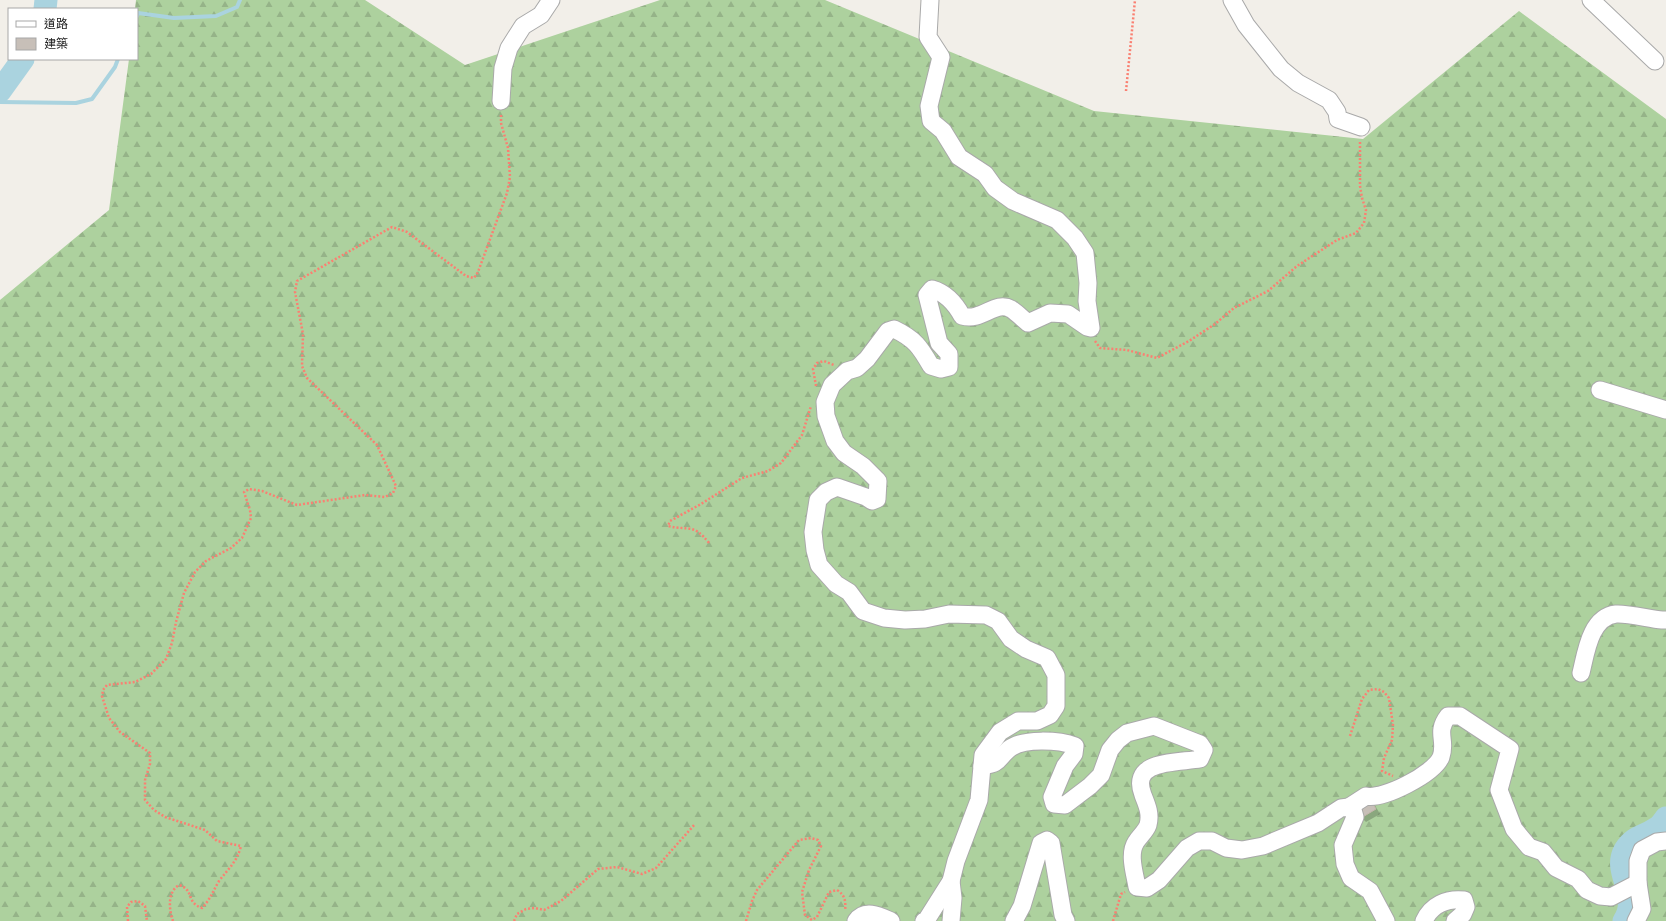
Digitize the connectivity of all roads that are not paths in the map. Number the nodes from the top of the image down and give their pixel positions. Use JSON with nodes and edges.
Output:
{"nodes":[{"id":1,"x":551,"y":0,"type":"edge"},
{"id":2,"x":930,"y":0,"type":"edge"},
{"id":3,"x":1232,"y":0,"type":"edge"},
{"id":4,"x":1591,"y":0,"type":"edge"},
{"id":5,"x":1655,"y":61,"type":"dead end"},
{"id":6,"x":501,"y":101,"type":"road end"},
{"id":7,"x":1360,"y":127,"type":"road end"},
{"id":8,"x":1600,"y":390,"type":"dead end"},
{"id":9,"x":1666,"y":410,"type":"edge"},
{"id":10,"x":1666,"y":620,"type":"edge"},
{"id":11,"x":1581,"y":674,"type":"dead end"},
{"id":12,"x":982,"y":766,"type":"junction"},
{"id":13,"x":1349,"y":807,"type":"junction"},
{"id":14,"x":1666,"y":842,"type":"edge"},
{"id":15,"x":951,"y":881,"type":"junction"},
{"id":16,"x":1638,"y":883,"type":"junction"},
{"id":17,"x":850,"y":919,"type":"edge"},
{"id":18,"x":891,"y":921,"type":"edge"},
{"id":19,"x":924,"y":921,"type":"edge"},
{"id":20,"x":951,"y":921,"type":"edge"},
{"id":21,"x":1014,"y":921,"type":"edge"},
{"id":22,"x":1066,"y":921,"type":"edge"},
{"id":23,"x":1386,"y":921,"type":"edge"},
{"id":24,"x":1424,"y":921,"type":"edge"},
{"id":25,"x":1455,"y":921,"type":"edge"},
{"id":26,"x":1636,"y":921,"type":"edge"}],
"edges":[{"from":1,"to":6,"type":"lane"},
{"from":2,"to":12,"type":"lane"},
{"from":3,"to":7,"type":"lane"},
{"from":4,"to":5,"type":"lane"},
{"from":8,"to":9,"type":"lane"},
{"from":10,"to":11,"type":"lane"},
{"from":12,"to":13,"type":"lane"},
{"from":12,"to":15,"type":"lane"},
{"from":13,"to":16,"type":"lane"},
{"from":13,"to":23,"type":"lane"},
{"from":14,"to":16,"type":"lane"},
{"from":15,"to":19,"type":"lane"},
{"from":15,"to":20,"type":"lane"},
{"from":16,"to":26,"type":"lane"},
{"from":17,"to":18,"type":"lane"},
{"from":21,"to":22,"type":"lane"},
{"from":24,"to":25,"type":"lane"}]}
